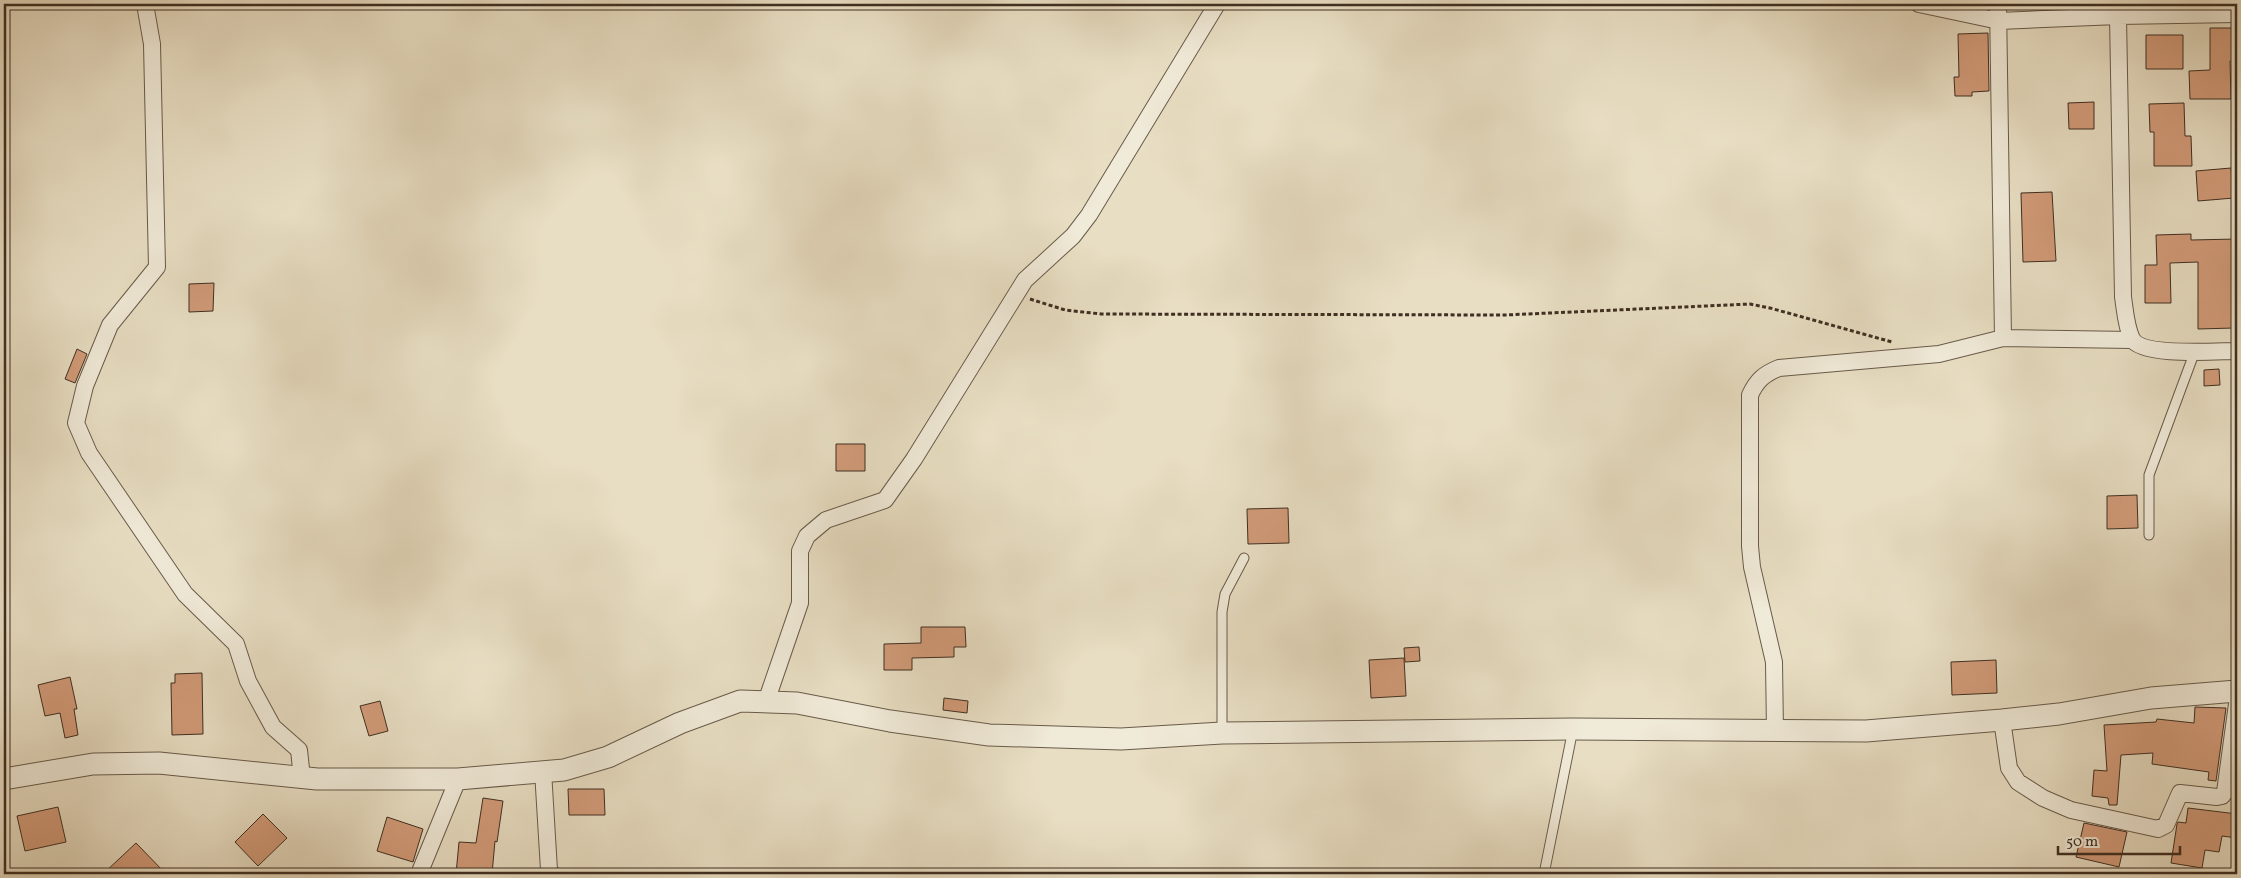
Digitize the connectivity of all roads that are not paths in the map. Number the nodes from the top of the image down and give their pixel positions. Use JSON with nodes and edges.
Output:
{"nodes":[{"id":1,"x":145,"y":4,"type":"edge"},
{"id":2,"x":1217,"y":4,"type":"edge"},
{"id":3,"x":1919,"y":4,"type":"edge"},
{"id":4,"x":1998,"y":4,"type":"edge"},
{"id":5,"x":2121,"y":10,"type":"edge"},
{"id":6,"x":2237,"y":14,"type":"edge"},
{"id":7,"x":1999,"y":21,"type":"junction"},
{"id":8,"x":2003,"y":338,"type":"junction"},
{"id":9,"x":2132,"y":340,"type":"junction"},
{"id":10,"x":2195,"y":351,"type":"junction"},
{"id":11,"x":2237,"y":351,"type":"edge"},
{"id":12,"x":2149,"y":535,"type":"dead end"},
{"id":13,"x":1244,"y":558,"type":"dead end"},
{"id":14,"x":2237,"y":690,"type":"edge"},
{"id":15,"x":766,"y":702,"type":"junction"},
{"id":16,"x":2237,"y":704,"type":"edge"},
{"id":17,"x":2002,"y":720,"type":"junction"},
{"id":18,"x":1573,"y":729,"type":"junction"},
{"id":19,"x":1775,"y":732,"type":"junction"},
{"id":20,"x":1222,"y":733,"type":"junction"},
{"id":21,"x":542,"y":772,"type":"junction"},
{"id":22,"x":302,"y":778,"type":"junction"},
{"id":23,"x":4,"y":779,"type":"edge"},
{"id":24,"x":458,"y":779,"type":"junction"},
{"id":25,"x":419,"y":874,"type":"edge"},
{"id":26,"x":552,"y":874,"type":"edge"},
{"id":27,"x":1544,"y":874,"type":"edge"}],
"edges":[{"from":1,"to":22,"type":"street"},
{"from":2,"to":15,"type":"street"},
{"from":3,"to":7,"type":"street"},
{"from":4,"to":7,"type":"street"},
{"from":5,"to":6,"type":"street"},
{"from":5,"to":7,"type":"street"},
{"from":5,"to":9,"type":"street"},
{"from":7,"to":8,"type":"street"},
{"from":8,"to":9,"type":"street"},
{"from":8,"to":19,"type":"street"},
{"from":9,"to":10,"type":"street"},
{"from":10,"to":11,"type":"street"},
{"from":10,"to":12,"type":"lane"},
{"from":13,"to":20,"type":"lane"},
{"from":14,"to":17,"type":"street"},
{"from":15,"to":20,"type":"street"},
{"from":15,"to":21,"type":"street"},
{"from":16,"to":17,"type":"street"},
{"from":17,"to":19,"type":"street"},
{"from":18,"to":19,"type":"street"},
{"from":18,"to":20,"type":"street"},
{"from":18,"to":27,"type":"lane"},
{"from":21,"to":24,"type":"street"},
{"from":21,"to":26,"type":"street"},
{"from":22,"to":23,"type":"street"},
{"from":22,"to":24,"type":"street"},
{"from":24,"to":25,"type":"street"}]}
